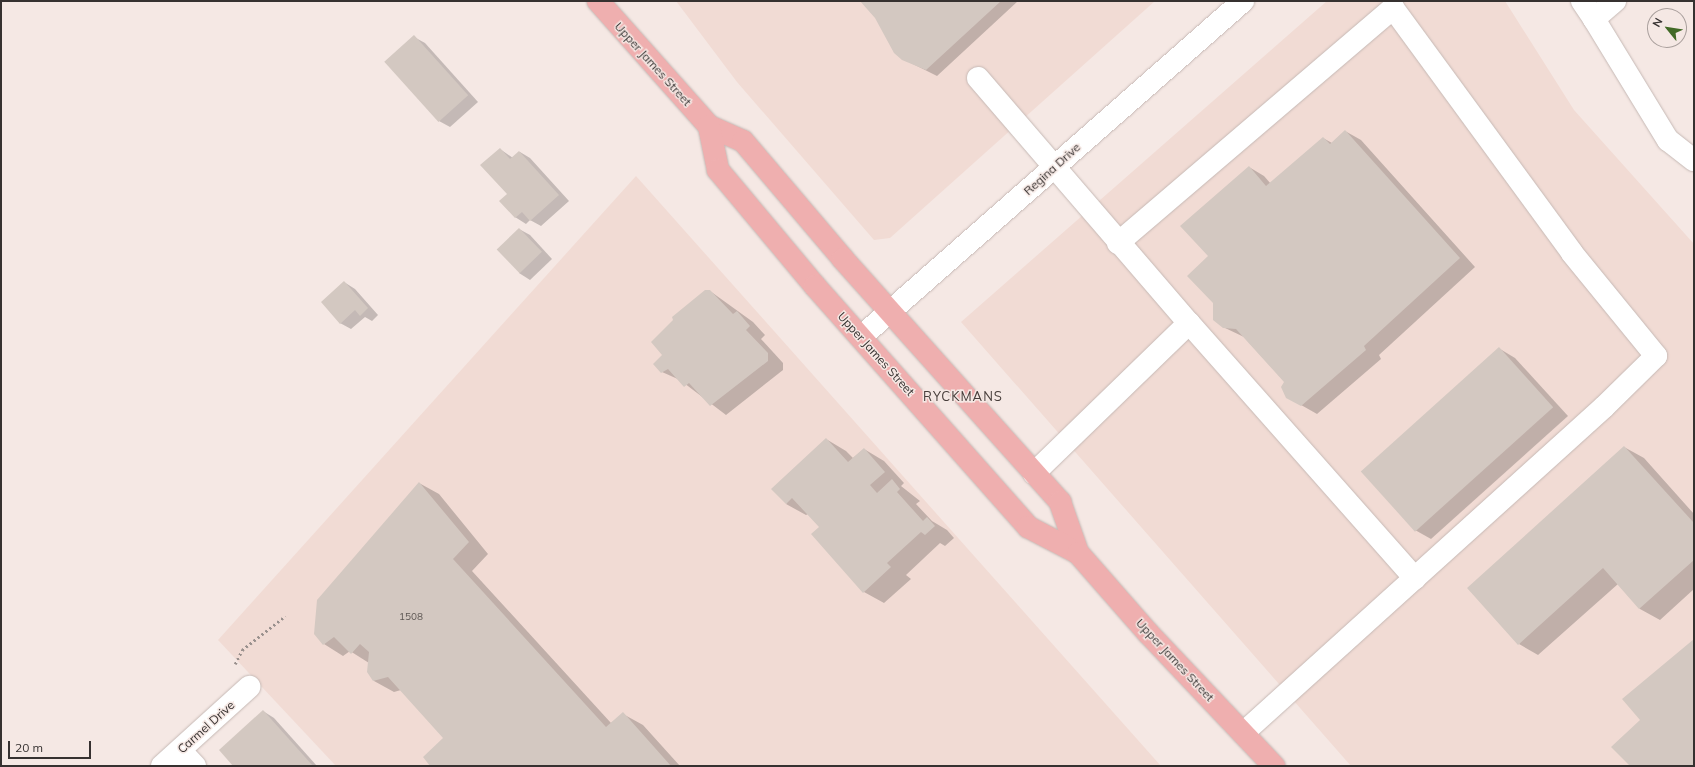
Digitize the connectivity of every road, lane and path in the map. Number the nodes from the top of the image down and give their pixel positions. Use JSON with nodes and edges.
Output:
{"nodes":[{"id":1,"x":598,"y":1,"type":"edge"},
{"id":2,"x":1244,"y":1,"type":"edge"},
{"id":3,"x":1582,"y":1,"type":"edge"},
{"id":4,"x":1615,"y":1,"type":"edge"},
{"id":5,"x":1397,"y":4,"type":"edge"},
{"id":6,"x":1594,"y":19,"type":"junction"},
{"id":7,"x":978,"y":78,"type":"dead end"},
{"id":8,"x":709,"y":126,"type":"junction"},
{"id":9,"x":1694,"y":160,"type":"edge"},
{"id":10,"x":1053,"y":168,"type":"junction"},
{"id":11,"x":1118,"y":243,"type":"junction"},
{"id":12,"x":891,"y":312,"type":"junction"},
{"id":13,"x":1190,"y":323,"type":"junction"},
{"id":14,"x":861,"y":337,"type":"junction"},
{"id":15,"x":1034,"y":473,"type":"junction"},
{"id":16,"x":1078,"y":553,"type":"junction"},
{"id":17,"x":1415,"y":578,"type":"junction"},
{"id":18,"x":284,"y":616,"type":"dead end"},
{"id":19,"x":249,"y":687,"type":"dead end"},
{"id":20,"x":232,"y":703,"type":"junction"},
{"id":21,"x":1243,"y":733,"type":"junction"},
{"id":22,"x":180,"y":750,"type":"junction"},
{"id":23,"x":162,"y":766,"type":"edge"},
{"id":24,"x":195,"y":766,"type":"edge"},
{"id":25,"x":1274,"y":766,"type":"edge"}],
"edges":[{"from":1,"to":8,"type":"main road","name":"Upper James Street"},
{"from":2,"to":10,"type":"street","name":"Regina Drive"},
{"from":3,"to":6,"type":"street"},
{"from":4,"to":6,"type":"street"},
{"from":5,"to":11,"type":"street"},
{"from":5,"to":17,"type":"street"},
{"from":6,"to":9,"type":"street"},
{"from":7,"to":10,"type":"street"},
{"from":8,"to":12,"type":"main road","name":"Upper James Street"},
{"from":8,"to":14,"type":"main road","name":"Upper James Street"},
{"from":10,"to":11,"type":"street"},
{"from":10,"to":12,"type":"street","name":"Regina Drive"},
{"from":11,"to":13,"type":"street"},
{"from":12,"to":14,"type":"street","name":"Regina Drive"},
{"from":12,"to":15,"type":"main road","name":"Upper James Street"},
{"from":13,"to":15,"type":"street"},
{"from":13,"to":17,"type":"street"},
{"from":14,"to":16,"type":"main road","name":"Upper James Street"},
{"from":15,"to":16,"type":"main road","name":"Upper James Street"},
{"from":16,"to":21,"type":"main road","name":"Upper James Street"},
{"from":17,"to":21,"type":"street"},
{"from":18,"to":20,"type":"path"},
{"from":19,"to":20,"type":"street","name":"Carmel Drive"},
{"from":20,"to":22,"type":"street","name":"Carmel Drive"},
{"from":21,"to":25,"type":"main road","name":"Upper James Street"},
{"from":22,"to":23,"type":"street","name":"Carmel Drive"},
{"from":22,"to":24,"type":"street"}]}
